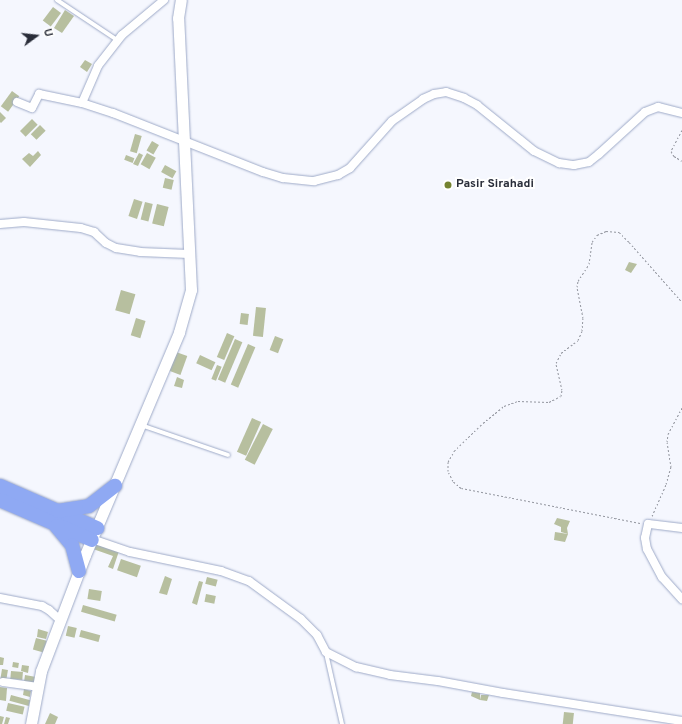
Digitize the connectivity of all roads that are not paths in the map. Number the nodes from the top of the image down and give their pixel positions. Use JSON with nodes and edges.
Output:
{"nodes":[{"id":1,"x":57,"y":0,"type":"edge"},
{"id":2,"x":164,"y":0,"type":"edge"},
{"id":3,"x":181,"y":0,"type":"edge"},
{"id":4,"x":117,"y":40,"type":"junction"},
{"id":5,"x":17,"y":102,"type":"dead end"},
{"id":6,"x":82,"y":103,"type":"junction"},
{"id":7,"x":682,"y":113,"type":"edge"},
{"id":8,"x":184,"y":141,"type":"junction"},
{"id":9,"x":0,"y":224,"type":"edge"},
{"id":10,"x":189,"y":254,"type":"junction"},
{"id":11,"x":141,"y":425,"type":"junction"},
{"id":12,"x":228,"y":455,"type":"dead end"},
{"id":13,"x":0,"y":486,"type":"edge"},
{"id":14,"x":115,"y":486,"type":"junction"},
{"id":15,"x":0,"y":500,"type":"edge"},
{"id":16,"x":56,"y":517,"type":"junction"},
{"id":17,"x":682,"y":528,"type":"edge"},
{"id":18,"x":94,"y":536,"type":"junction"},
{"id":19,"x":79,"y":571,"type":"junction"},
{"id":20,"x":0,"y":598,"type":"edge"},
{"id":21,"x":682,"y":599,"type":"edge"},
{"id":22,"x":60,"y":620,"type":"junction"},
{"id":23,"x":326,"y":652,"type":"junction"},
{"id":24,"x":3,"y":682,"type":"dead end"},
{"id":25,"x":38,"y":687,"type":"junction"},
{"id":26,"x":682,"y":721,"type":"edge"},
{"id":27,"x":31,"y":724,"type":"edge"},
{"id":28,"x":342,"y":724,"type":"edge"}],
"edges":[{"from":1,"to":4,"type":"lane"},
{"from":2,"to":4,"type":"street"},
{"from":3,"to":8,"type":"street"},
{"from":4,"to":6,"type":"street"},
{"from":5,"to":6,"type":"street"},
{"from":6,"to":8,"type":"street"},
{"from":7,"to":8,"type":"street"},
{"from":8,"to":10,"type":"street"},
{"from":9,"to":10,"type":"street"},
{"from":10,"to":11,"type":"street"},
{"from":11,"to":12,"type":"lane"},
{"from":11,"to":14,"type":"street"},
{"from":13,"to":16,"type":"highway"},
{"from":14,"to":16,"type":"highway"},
{"from":14,"to":18,"type":"street"},
{"from":15,"to":16,"type":"highway"},
{"from":16,"to":18,"type":"highway"},
{"from":16,"to":19,"type":"highway"},
{"from":17,"to":21,"type":"street"},
{"from":18,"to":19,"type":"street"},
{"from":18,"to":23,"type":"street"},
{"from":19,"to":22,"type":"street"},
{"from":20,"to":22,"type":"street"},
{"from":22,"to":25,"type":"street"},
{"from":23,"to":26,"type":"street"},
{"from":23,"to":28,"type":"lane"},
{"from":24,"to":25,"type":"street"},
{"from":25,"to":27,"type":"street"}]}
